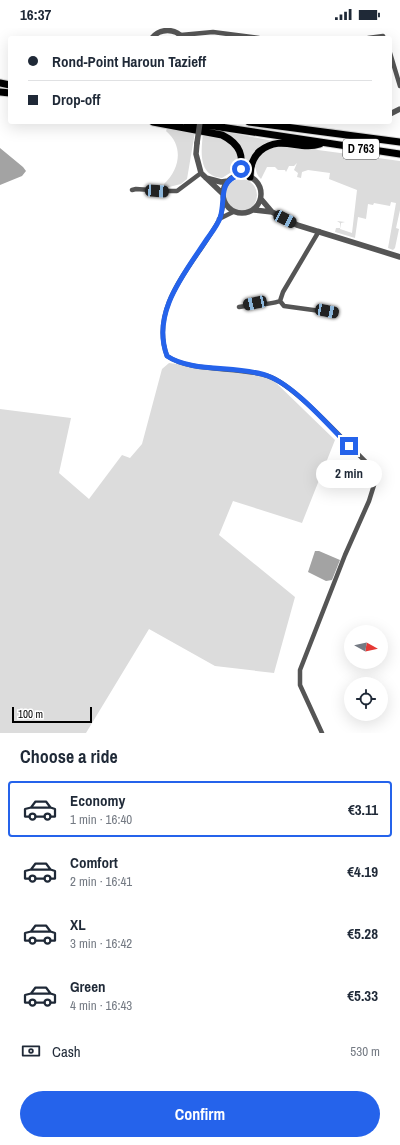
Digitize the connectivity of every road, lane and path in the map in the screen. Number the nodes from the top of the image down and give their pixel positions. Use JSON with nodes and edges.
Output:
{"nodes":[{"id":1,"x":197,"y":34,"type":"joint"},
{"id":2,"x":153,"y":36,"type":"edge"},
{"id":3,"x":182,"y":36,"type":"edge"},
{"id":4,"x":243,"y":36,"type":"edge"},
{"id":5,"x":392,"y":60,"type":"edge"},
{"id":6,"x":400,"y":86,"type":"edge"},
{"id":7,"x":164,"y":124,"type":"edge"},
{"id":8,"x":200,"y":124,"type":"edge"},
{"id":9,"x":200,"y":124,"type":"edge"},
{"id":10,"x":265,"y":124,"type":"edge"},
{"id":11,"x":400,"y":142,"type":"edge"},
{"id":12,"x":322,"y":143,"type":"junction"},
{"id":13,"x":400,"y":154,"type":"edge"},
{"id":14,"x":201,"y":173,"type":"junction"},
{"id":15,"x":239,"y":175,"type":"junction"},
{"id":16,"x":250,"y":177,"type":"junction"},
{"id":17,"x":206,"y":178,"type":"junction"},
{"id":18,"x":228,"y":181,"type":"junction"},
{"id":19,"x":132,"y":190,"type":"dead end"},
{"id":20,"x":223,"y":194,"type":"junction"},
{"id":21,"x":261,"y":199,"type":"junction"},
{"id":22,"x":224,"y":202,"type":"junction"},
{"id":23,"x":254,"y":210,"type":"junction"},
{"id":24,"x":233,"y":212,"type":"junction"},
{"id":25,"x":272,"y":212,"type":"junction"},
{"id":26,"x":219,"y":219,"type":"junction"},
{"id":27,"x":319,"y":231,"type":"junction"},
{"id":28,"x":400,"y":257,"type":"edge"},
{"id":29,"x":280,"y":301,"type":"junction"},
{"id":30,"x":239,"y":307,"type":"dead end"},
{"id":31,"x":335,"y":313,"type":"dead end"},
{"id":32,"x":322,"y":733,"type":"edge"}],
"edges":[{"from":1,"to":3,"type":"street"},
{"from":1,"to":4,"type":"street"},
{"from":2,"to":3,"type":"street"},
{"from":5,"to":6,"type":"street"},
{"from":7,"to":15,"type":"highway"},
{"from":8,"to":12,"type":"highway","number":"D 763"},
{"from":9,"to":14,"type":"street","bridge":true},
{"from":10,"to":11,"type":"highway","number":"D 763"},
{"from":12,"to":13,"type":"highway","number":"D 763"},
{"from":12,"to":16,"type":"highway"},
{"from":14,"to":17,"type":"street"},
{"from":14,"to":19,"type":"street"},
{"from":15,"to":16,"type":"street"},
{"from":15,"to":18,"type":"street"},
{"from":16,"to":21,"type":"street"},
{"from":17,"to":18,"type":"street"},
{"from":17,"to":20,"type":"street"},
{"from":18,"to":20,"type":"street"},
{"from":20,"to":22,"type":"street"},
{"from":21,"to":23,"type":"street"},
{"from":21,"to":25,"type":"street"},
{"from":22,"to":24,"type":"street"},
{"from":22,"to":26,"type":"street"},
{"from":23,"to":24,"type":"street"},
{"from":23,"to":25,"type":"street"},
{"from":24,"to":26,"type":"street"},
{"from":25,"to":27,"type":"street"},
{"from":26,"to":32,"type":"street"},
{"from":27,"to":28,"type":"street"},
{"from":27,"to":29,"type":"street"},
{"from":29,"to":30,"type":"street"},
{"from":29,"to":31,"type":"street"}]}
